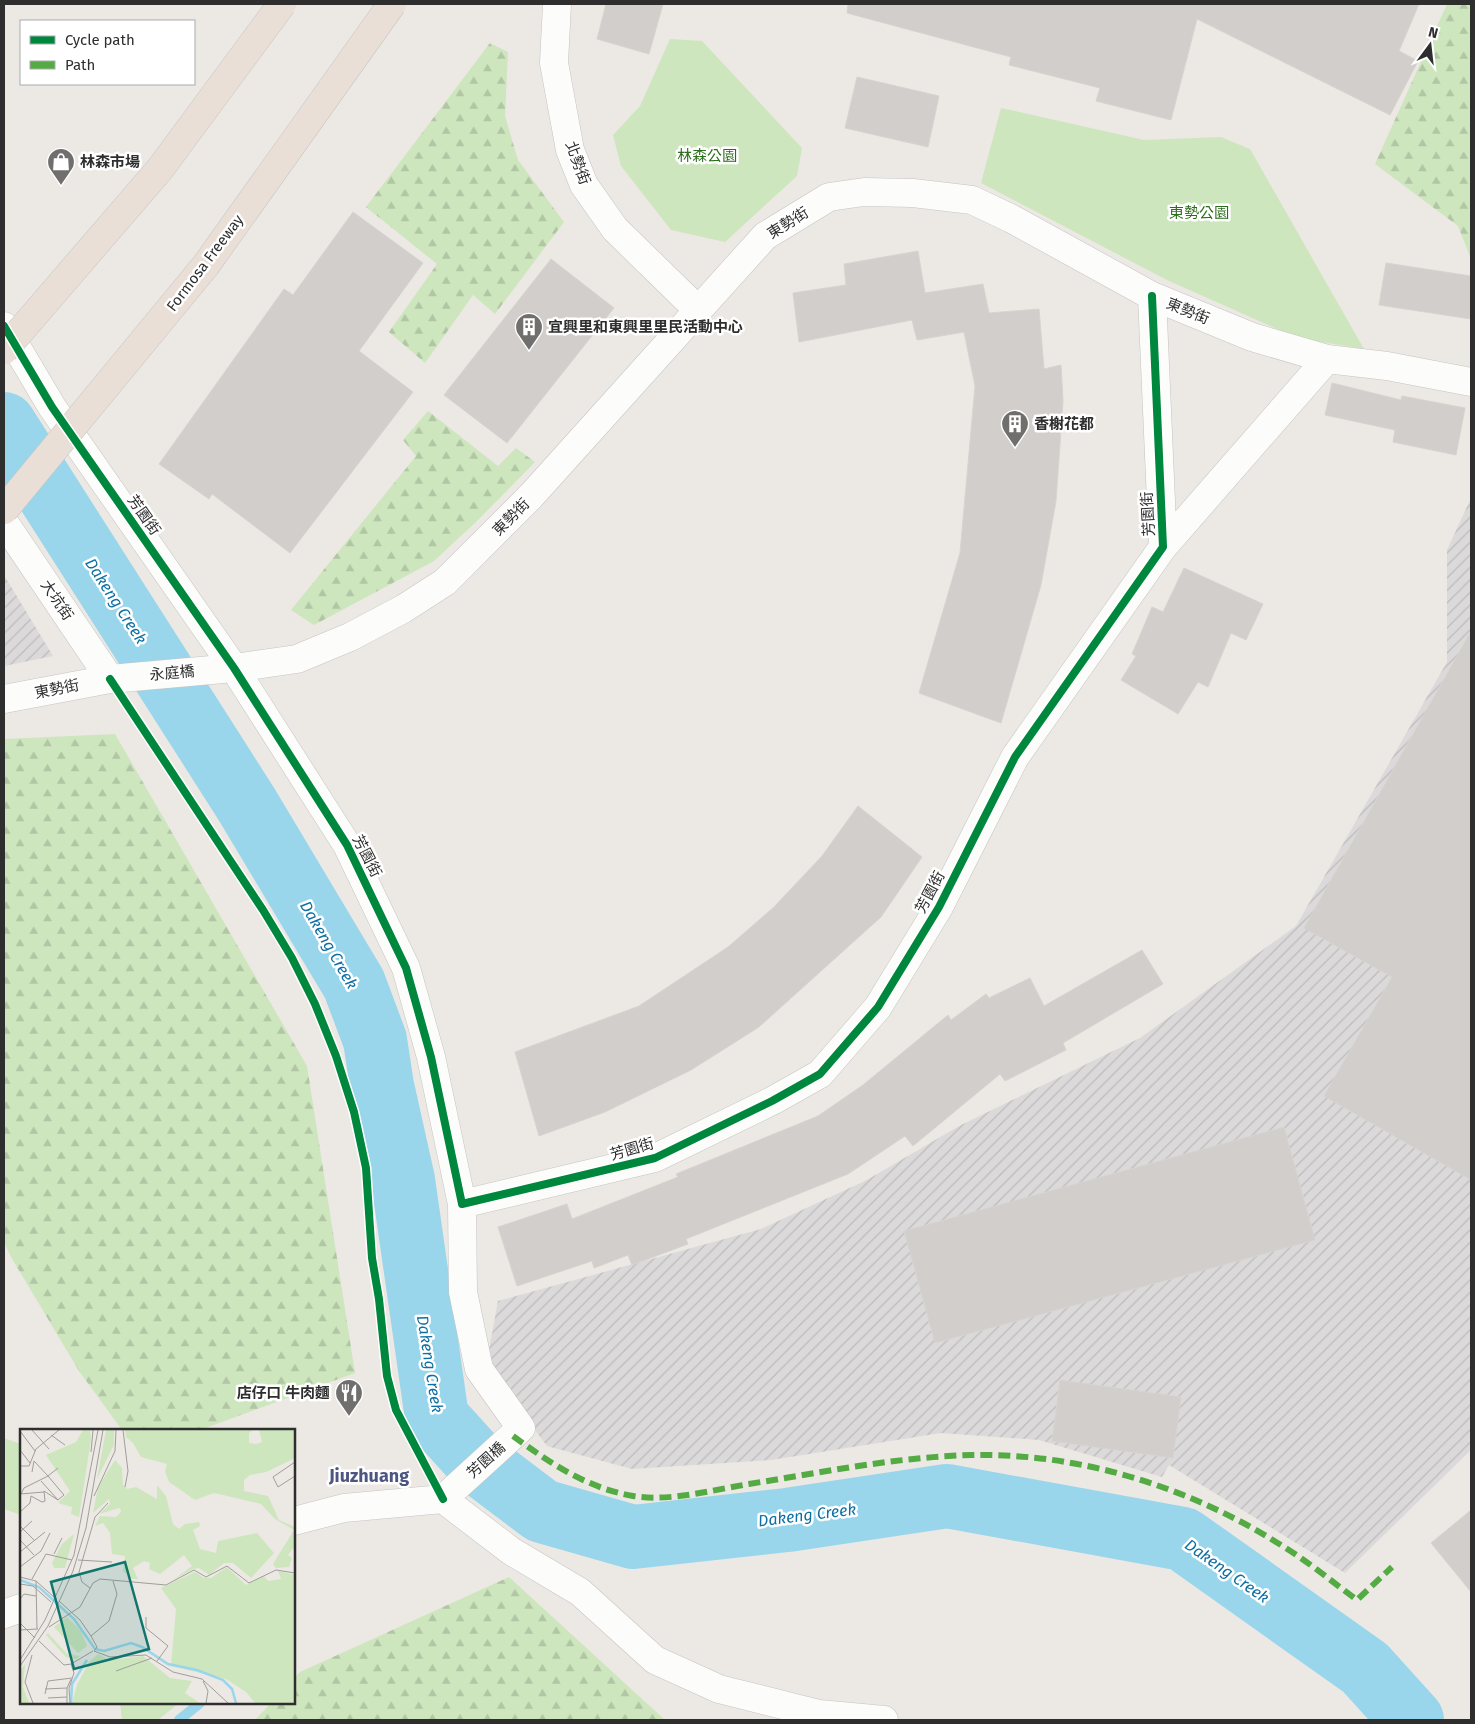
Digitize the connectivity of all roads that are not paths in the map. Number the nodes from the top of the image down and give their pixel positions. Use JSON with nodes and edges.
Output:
{"nodes":[{"id":1,"x":282,"y":4,"type":"edge"},
{"id":2,"x":392,"y":4,"type":"edge"},
{"id":3,"x":557,"y":4,"type":"edge"},
{"id":4,"x":1152,"y":296,"type":"junction"},
{"id":5,"x":698,"y":310,"type":"junction"},
{"id":6,"x":4,"y":326,"type":"edge"},
{"id":7,"x":4,"y":350,"type":"edge"},
{"id":8,"x":1327,"y":359,"type":"junction"},
{"id":9,"x":1471,"y":382,"type":"edge"},
{"id":10,"x":4,"y":510,"type":"edge"},
{"id":11,"x":4,"y":522,"type":"edge"},
{"id":12,"x":1163,"y":547,"type":"junction"},
{"id":13,"x":234,"y":668,"type":"junction"},
{"id":14,"x":110,"y":679,"type":"junction"},
{"id":15,"x":4,"y":699,"type":"edge"},
{"id":16,"x":462,"y":1204,"type":"junction"},
{"id":17,"x":451,"y":1492,"type":"junction"},
{"id":18,"x":295,"y":1521,"type":"edge"},
{"id":19,"x":20,"y":1608,"type":"edge"},
{"id":20,"x":4,"y":1614,"type":"edge"},
{"id":21,"x":884,"y":1720,"type":"edge"}],
"edges":[{"from":1,"to":7,"type":"highway","bridge":true},
{"from":2,"to":10,"type":"highway","name":"Formosa Freeway","bridge":true},
{"from":3,"to":5,"type":"street","name":"北勢街"},
{"from":4,"to":5,"type":"street","name":"東勢街"},
{"from":4,"to":8,"type":"street","name":"東勢街"},
{"from":4,"to":12,"type":"street","name":"芳園街"},
{"from":5,"to":13,"type":"street","name":"東勢街"},
{"from":6,"to":13,"type":"street","name":"芳園街"},
{"from":8,"to":9,"type":"street","name":"東勢街"},
{"from":8,"to":12,"type":"street"},
{"from":11,"to":14,"type":"street","name":"大坑街"},
{"from":12,"to":16,"type":"street","name":"芳園街"},
{"from":13,"to":14,"type":"street","name":"永庭橋"},
{"from":13,"to":16,"type":"street","name":"芳園街"},
{"from":14,"to":15,"type":"street","name":"東勢街"},
{"from":16,"to":17,"type":"street","name":"芳園橋"},
{"from":17,"to":18,"type":"street"},
{"from":17,"to":21,"type":"street"},
{"from":19,"to":20,"type":"street"}]}
